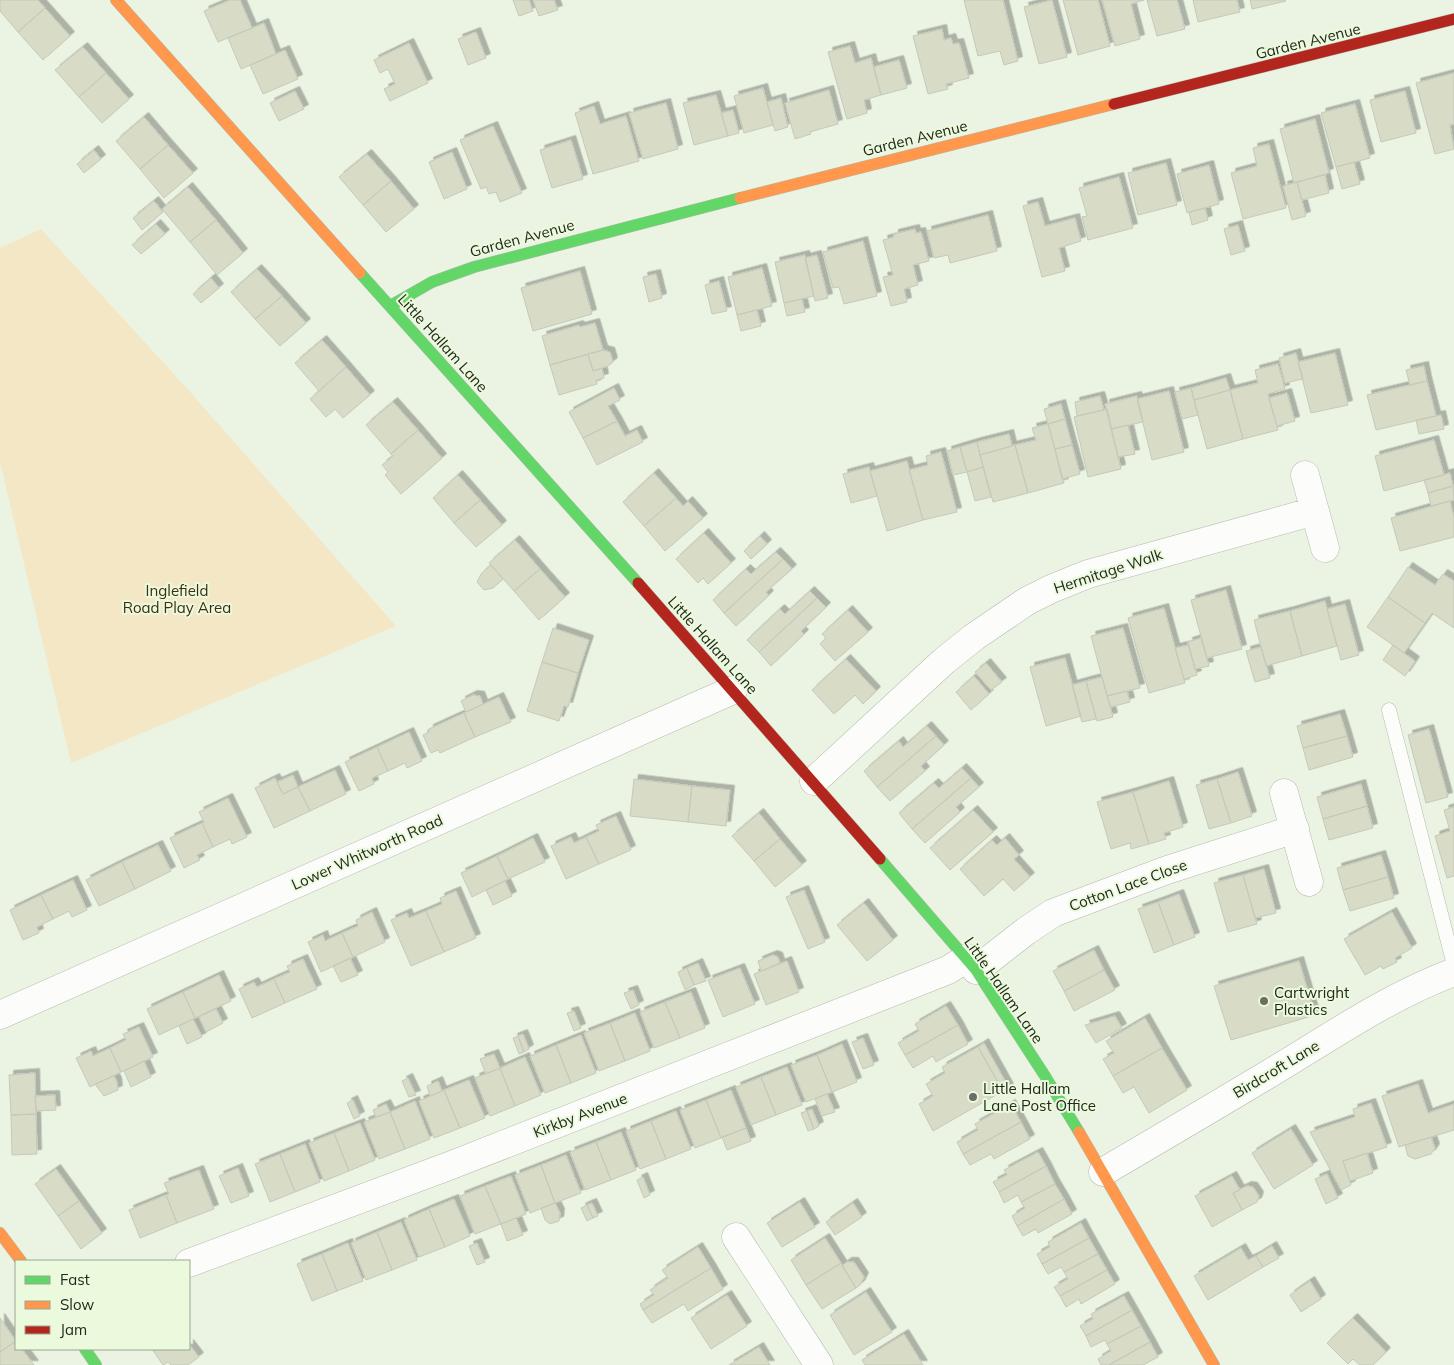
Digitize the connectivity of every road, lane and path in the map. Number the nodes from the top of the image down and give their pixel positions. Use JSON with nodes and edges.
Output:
{"nodes":[{"id":1,"x":116,"y":0,"type":"edge"},
{"id":2,"x":1454,"y":19,"type":"edge"},
{"id":3,"x":390,"y":306,"type":"junction"},
{"id":4,"x":1305,"y":475,"type":"dead end"},
{"id":5,"x":1315,"y":511,"type":"junction"},
{"id":6,"x":1325,"y":548,"type":"dead end"},
{"id":7,"x":734,"y":690,"type":"junction"},
{"id":8,"x":1390,"y":710,"type":"dead end"},
{"id":9,"x":814,"y":782,"type":"junction"},
{"id":10,"x":1284,"y":793,"type":"dead end"},
{"id":11,"x":1294,"y":829,"type":"junction"},
{"id":12,"x":1310,"y":882,"type":"dead end"},
{"id":13,"x":972,"y":964,"type":"junction"},
{"id":14,"x":1454,"y":965,"type":"edge"},
{"id":15,"x":1454,"y":972,"type":"edge"},
{"id":16,"x":0,"y":1015,"type":"edge"},
{"id":17,"x":1103,"y":1172,"type":"junction"},
{"id":18,"x":0,"y":1233,"type":"edge"},
{"id":19,"x":736,"y":1237,"type":"dead end"},
{"id":20,"x":20,"y":1260,"type":"edge"},
{"id":21,"x":190,"y":1263,"type":"edge"},
{"id":22,"x":86,"y":1350,"type":"edge"},
{"id":23,"x":96,"y":1365,"type":"edge"},
{"id":24,"x":819,"y":1365,"type":"edge"},
{"id":25,"x":1214,"y":1365,"type":"edge"}],
"edges":[{"from":1,"to":3,"type":"street","name":"Little Hallam Lane"},
{"from":2,"to":3,"type":"street","name":"Garden Avenue"},
{"from":3,"to":7,"type":"street","name":"Little Hallam Lane"},
{"from":4,"to":5,"type":"street"},
{"from":5,"to":6,"type":"street"},
{"from":5,"to":9,"type":"street","name":"Hermitage Walk"},
{"from":7,"to":9,"type":"street","name":"Little Hallam Lane"},
{"from":7,"to":16,"type":"street","name":"Lower Whitworth Road"},
{"from":8,"to":14,"type":"lane"},
{"from":9,"to":13,"type":"street","name":"Little Hallam Lane"},
{"from":10,"to":11,"type":"street"},
{"from":11,"to":12,"type":"street"},
{"from":11,"to":13,"type":"street","name":"Cotton Lace Close"},
{"from":13,"to":17,"type":"street","name":"Little Hallam Lane"},
{"from":13,"to":21,"type":"street","name":"Kirkby Avenue"},
{"from":15,"to":17,"type":"street","name":"Birdcroft Lane"},
{"from":17,"to":25,"type":"street","name":"Little Hallam Lane"},
{"from":18,"to":20,"type":"street"},
{"from":19,"to":24,"type":"street"},
{"from":22,"to":23,"type":"street"}]}
